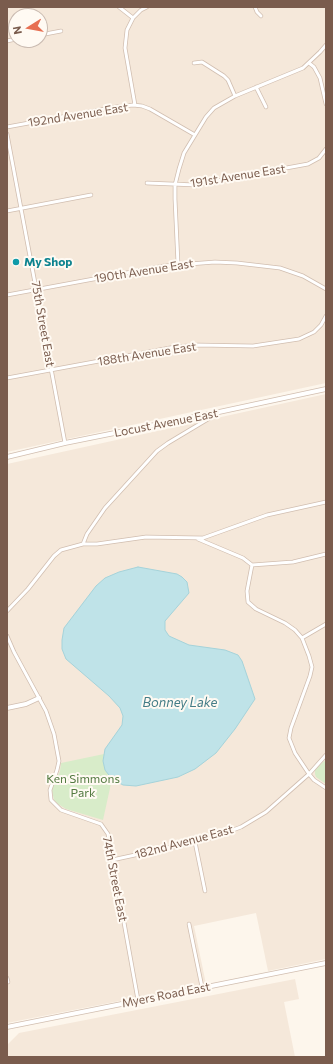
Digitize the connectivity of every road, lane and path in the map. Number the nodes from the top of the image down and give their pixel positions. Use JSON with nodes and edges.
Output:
{"nodes":[{"id":1,"x":119,"y":7,"type":"edge"},
{"id":2,"x":147,"y":7,"type":"edge"},
{"id":3,"x":254,"y":7,"type":"edge"},
{"id":4,"x":261,"y":16,"type":"dead end"},
{"id":5,"x":133,"y":18,"type":"junction"},
{"id":6,"x":61,"y":31,"type":"dead end"},
{"id":7,"x":48,"y":33,"type":"edge"},
{"id":8,"x":326,"y":45,"type":"edge"},
{"id":9,"x":194,"y":63,"type":"dead end"},
{"id":10,"x":309,"y":63,"type":"junction"},
{"id":11,"x":256,"y":87,"type":"junction"},
{"id":12,"x":235,"y":96,"type":"junction"},
{"id":13,"x":326,"y":104,"type":"edge"},
{"id":14,"x":135,"y":105,"type":"junction"},
{"id":15,"x":266,"y":107,"type":"dead end"},
{"id":16,"x":7,"y":127,"type":"edge"},
{"id":17,"x":7,"y":134,"type":"edge"},
{"id":18,"x":195,"y":135,"type":"junction"},
{"id":19,"x":325,"y":151,"type":"edge"},
{"id":20,"x":147,"y":183,"type":"dead end"},
{"id":21,"x":175,"y":185,"type":"junction"},
{"id":22,"x":92,"y":195,"type":"dead end"},
{"id":23,"x":22,"y":208,"type":"junction"},
{"id":24,"x":7,"y":211,"type":"edge"},
{"id":25,"x":178,"y":264,"type":"junction"},
{"id":26,"x":326,"y":289,"type":"edge"},
{"id":27,"x":37,"y":290,"type":"junction"},
{"id":28,"x":7,"y":296,"type":"edge"},
{"id":29,"x":326,"y":316,"type":"edge"},
{"id":30,"x":52,"y":370,"type":"junction"},
{"id":31,"x":7,"y":378,"type":"edge"},
{"id":32,"x":326,"y":390,"type":"edge"},
{"id":33,"x":219,"y":412,"type":"junction"},
{"id":34,"x":65,"y":443,"type":"junction"},
{"id":35,"x":7,"y":457,"type":"edge"},
{"id":36,"x":326,"y":502,"type":"edge"},
{"id":37,"x":198,"y":539,"type":"junction"},
{"id":38,"x":83,"y":544,"type":"junction"},
{"id":39,"x":326,"y":554,"type":"edge"},
{"id":40,"x":252,"y":565,"type":"junction"},
{"id":41,"x":7,"y":611,"type":"edge"},
{"id":42,"x":326,"y":624,"type":"edge"},
{"id":43,"x":7,"y":636,"type":"edge"},
{"id":44,"x":302,"y":638,"type":"junction"},
{"id":45,"x":39,"y":698,"type":"junction"},
{"id":46,"x":7,"y":708,"type":"edge"},
{"id":47,"x":326,"y":755,"type":"edge"},
{"id":48,"x":310,"y":774,"type":"junction"},
{"id":49,"x":326,"y":788,"type":"edge"},
{"id":50,"x":195,"y":842,"type":"junction"},
{"id":51,"x":112,"y":860,"type":"junction"},
{"id":52,"x":205,"y":891,"type":"dead end"},
{"id":53,"x":189,"y":924,"type":"dead end"},
{"id":54,"x":326,"y":963,"type":"edge"},
{"id":55,"x":202,"y":988,"type":"junction"},
{"id":56,"x":138,"y":1000,"type":"junction"},
{"id":57,"x":7,"y":1027,"type":"edge"}],
"edges":[{"from":1,"to":5,"type":"street"},
{"from":2,"to":5,"type":"street"},
{"from":3,"to":4,"type":"street"},
{"from":5,"to":14,"type":"street"},
{"from":6,"to":7,"type":"street"},
{"from":8,"to":10,"type":"street"},
{"from":9,"to":12,"type":"street"},
{"from":10,"to":11,"type":"street"},
{"from":10,"to":13,"type":"street"},
{"from":11,"to":12,"type":"street"},
{"from":11,"to":15,"type":"street"},
{"from":12,"to":18,"type":"street"},
{"from":14,"to":16,"type":"street","name":"192nd Avenue East"},
{"from":14,"to":18,"type":"street","name":"192nd Avenue East"},
{"from":17,"to":23,"type":"street","name":"75th Street East"},
{"from":18,"to":21,"type":"street"},
{"from":19,"to":21,"type":"street","name":"191st Avenue East"},
{"from":20,"to":21,"type":"street","name":"191st Avenue East"},
{"from":21,"to":25,"type":"street"},
{"from":22,"to":23,"type":"street"},
{"from":23,"to":24,"type":"street"},
{"from":23,"to":27,"type":"street","name":"75th Street East"},
{"from":25,"to":26,"type":"street","name":"190th Avenue East"},
{"from":25,"to":27,"type":"street","name":"190th Avenue East"},
{"from":27,"to":28,"type":"street","name":"190th Avenue East"},
{"from":27,"to":30,"type":"street","name":"75th Street East"},
{"from":29,"to":30,"type":"street","name":"188th Avenue East"},
{"from":30,"to":31,"type":"street","name":"188th Avenue East"},
{"from":30,"to":34,"type":"street","name":"75th Street East"},
{"from":32,"to":33,"type":"street","name":"Locust Avenue East"},
{"from":33,"to":34,"type":"street","name":"Locust Avenue East"},
{"from":33,"to":38,"type":"street"},
{"from":34,"to":35,"type":"street","name":"Locust Avenue East"},
{"from":36,"to":37,"type":"street"},
{"from":37,"to":38,"type":"street"},
{"from":37,"to":40,"type":"street"},
{"from":38,"to":41,"type":"street"},
{"from":39,"to":40,"type":"street"},
{"from":40,"to":44,"type":"street"},
{"from":42,"to":44,"type":"street"},
{"from":43,"to":45,"type":"street","name":"74th Street East"},
{"from":44,"to":48,"type":"street"},
{"from":45,"to":46,"type":"street"},
{"from":45,"to":51,"type":"street","name":"74th Street East"},
{"from":47,"to":48,"type":"street","name":"182nd Avenue East"},
{"from":48,"to":49,"type":"street"},
{"from":48,"to":50,"type":"street","name":"182nd Avenue East"},
{"from":50,"to":51,"type":"street","name":"182nd Avenue East"},
{"from":50,"to":52,"type":"street"},
{"from":51,"to":56,"type":"street","name":"74th Street East"},
{"from":53,"to":55,"type":"street"},
{"from":54,"to":55,"type":"street","name":"Myers Road East"},
{"from":55,"to":56,"type":"street","name":"Myers Road East"},
{"from":56,"to":57,"type":"street","name":"Myers Road East"}]}
